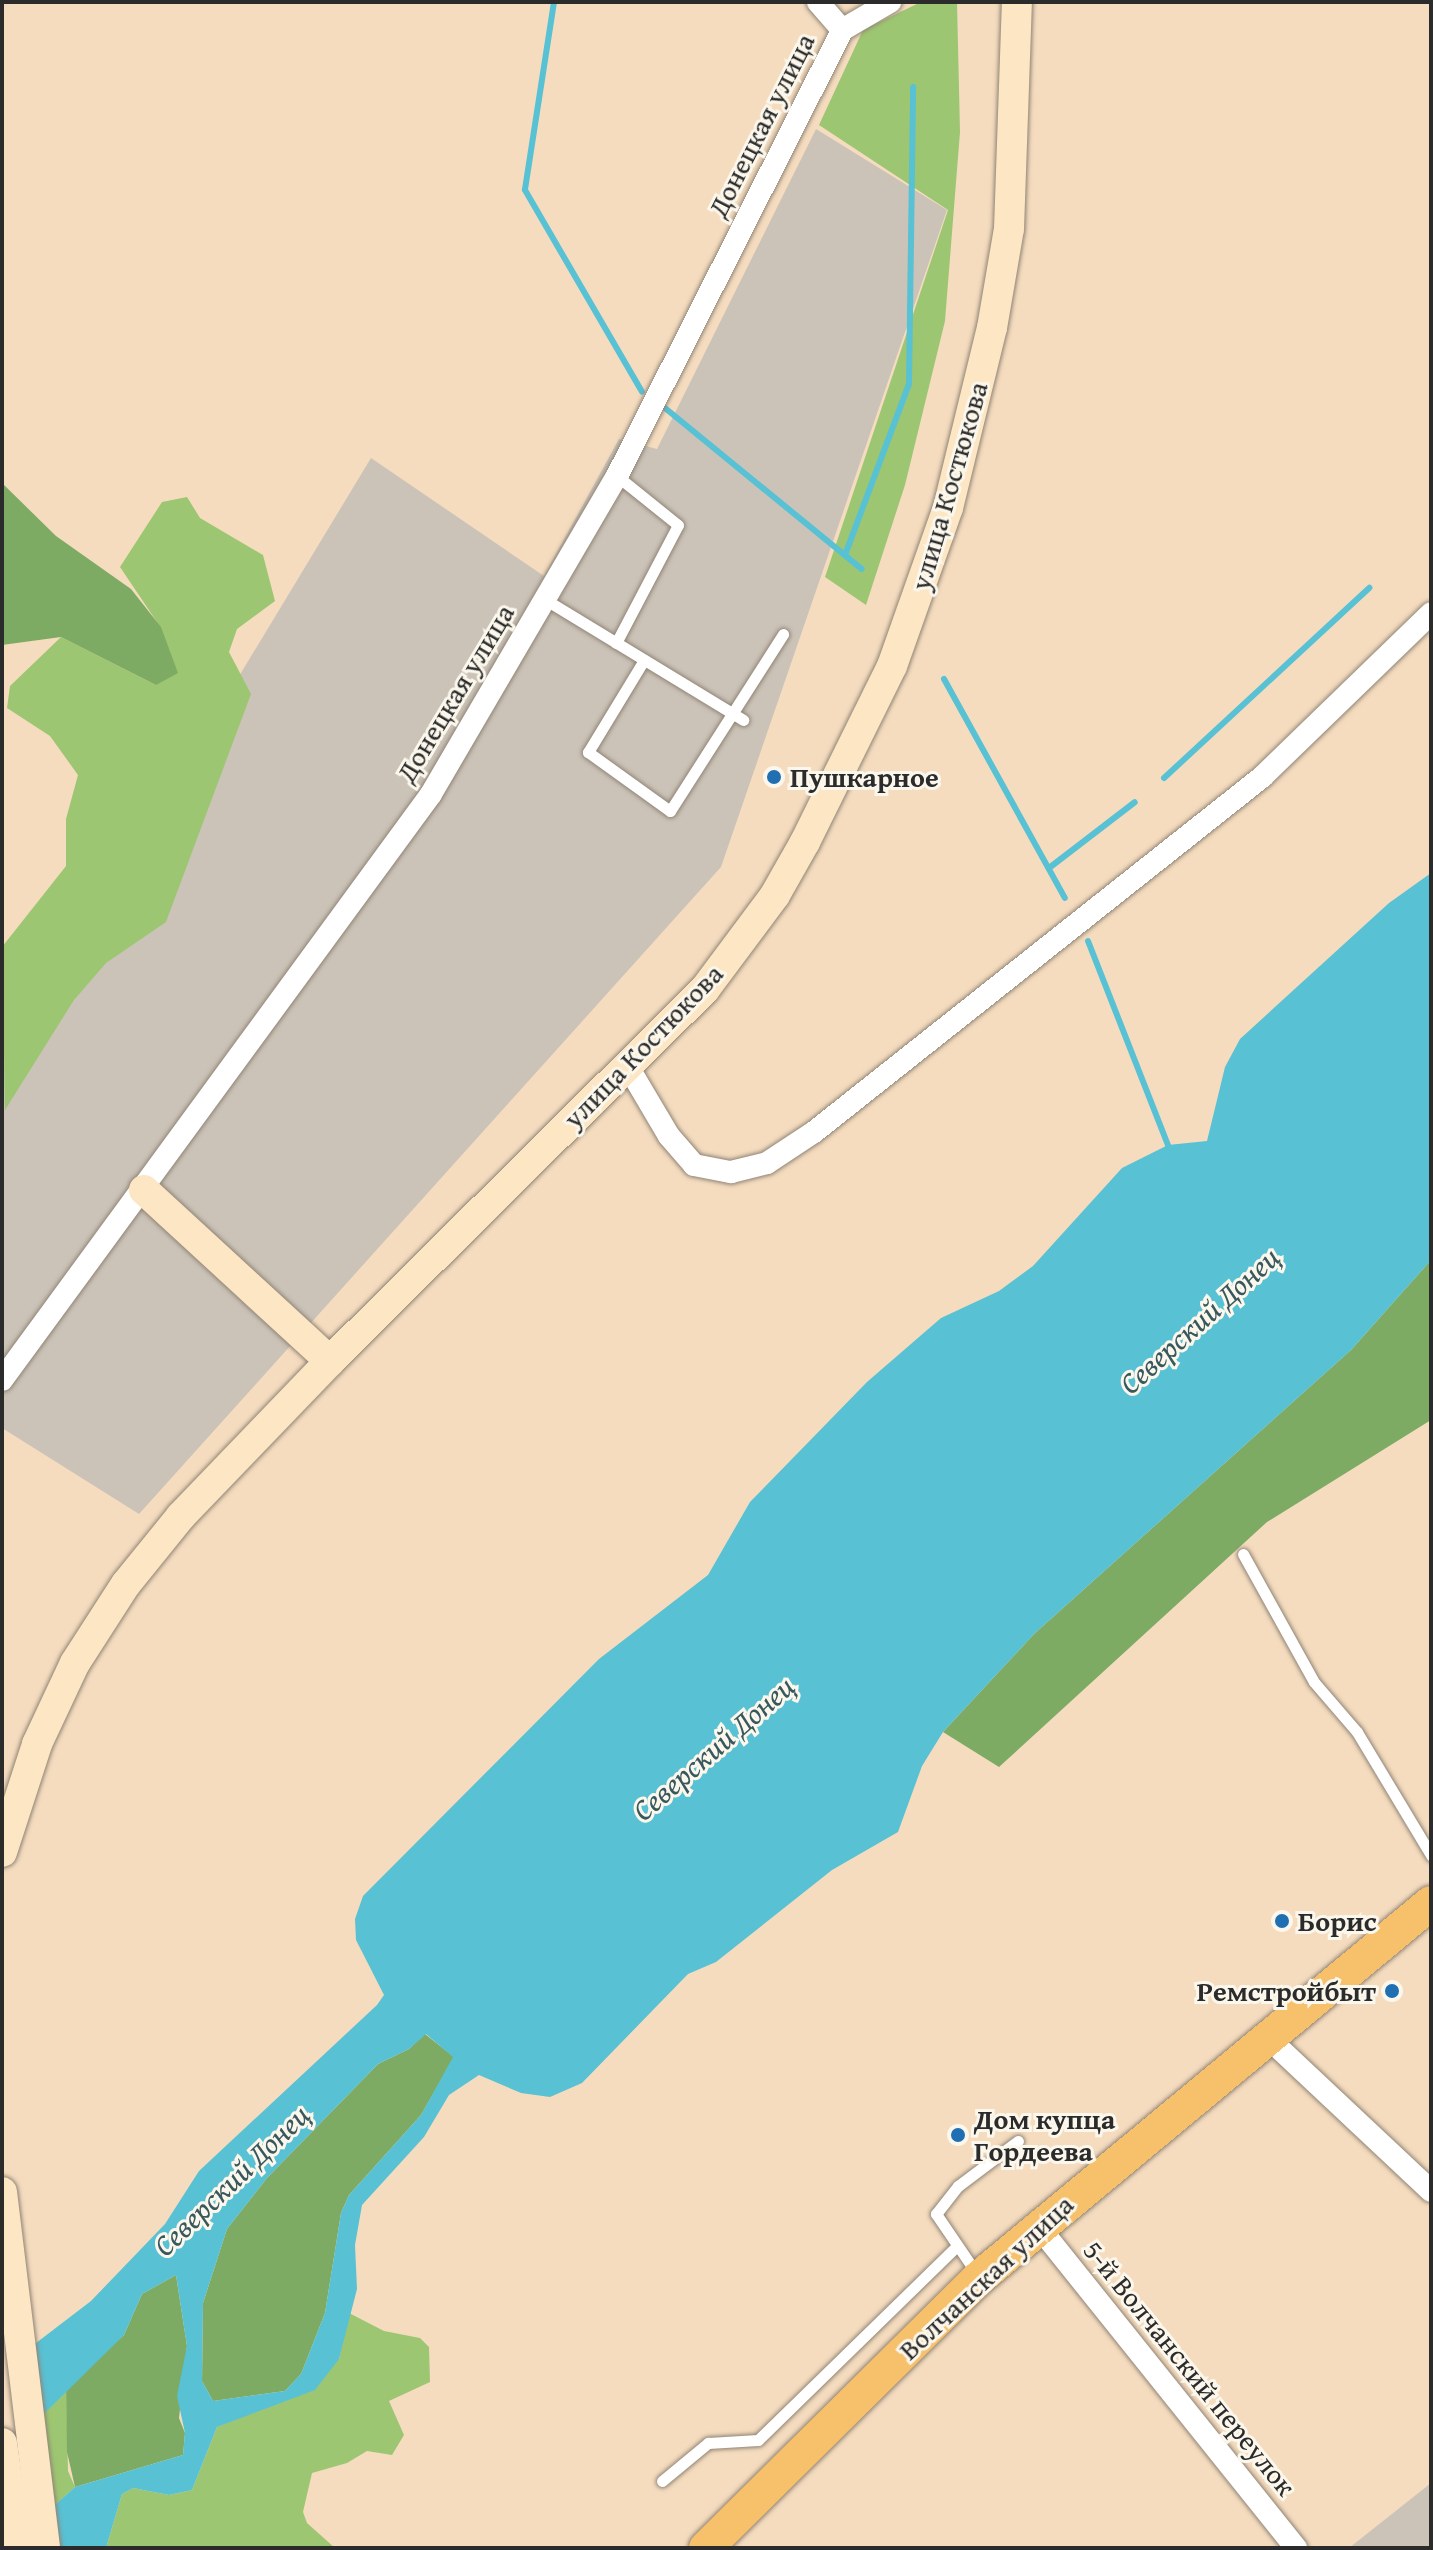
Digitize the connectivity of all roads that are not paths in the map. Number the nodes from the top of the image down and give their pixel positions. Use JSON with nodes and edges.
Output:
{"nodes":[{"id":1,"x":818,"y":2,"type":"edge"},
{"id":2,"x":890,"y":2,"type":"edge"},
{"id":3,"x":1017,"y":2,"type":"edge"},
{"id":4,"x":842,"y":30,"type":"junction"},
{"id":5,"x":617,"y":476,"type":"junction"},
{"id":6,"x":546,"y":600,"type":"junction"},
{"id":7,"x":1431,"y":613,"type":"edge"},
{"id":8,"x":783,"y":634,"type":"dead end"},
{"id":9,"x":616,"y":643,"type":"junction"},
{"id":10,"x":644,"y":660,"type":"junction"},
{"id":11,"x":738,"y":717,"type":"junction"},
{"id":12,"x":627,"y":1065,"type":"junction"},
{"id":13,"x":144,"y":1190,"type":"junction"},
{"id":14,"x":330,"y":1361,"type":"junction"},
{"id":15,"x":2,"y":1380,"type":"edge"},
{"id":16,"x":1243,"y":1554,"type":"dead end"},
{"id":17,"x":2,"y":1852,"type":"edge"},
{"id":18,"x":1431,"y":1855,"type":"edge"},
{"id":19,"x":1431,"y":1903,"type":"edge"},
{"id":20,"x":1266,"y":2036,"type":"junction"},
{"id":21,"x":1018,"y":2141,"type":"dead end"},
{"id":22,"x":1431,"y":2191,"type":"edge"},
{"id":23,"x":2,"y":2192,"type":"edge"},
{"id":24,"x":1038,"y":2226,"type":"junction"},
{"id":25,"x":957,"y":2246,"type":"junction"},
{"id":26,"x":979,"y":2278,"type":"junction"},
{"id":27,"x":2,"y":2443,"type":"edge"},
{"id":28,"x":662,"y":2481,"type":"dead end"},
{"id":29,"x":17,"y":2548,"type":"edge"},
{"id":30,"x":45,"y":2548,"type":"edge"},
{"id":31,"x":706,"y":2548,"type":"edge"},
{"id":32,"x":1296,"y":2548,"type":"edge"}],
"edges":[{"from":1,"to":4,"type":"street"},
{"from":2,"to":4,"type":"street","name":"Донецкая улица"},
{"from":3,"to":12,"type":"main road","name":"улица Костюкова"},
{"from":4,"to":5,"type":"street","name":"Донецкая улица"},
{"from":5,"to":6,"type":"street","name":"Донецкая улица"},
{"from":5,"to":9,"type":"lane"},
{"from":6,"to":9,"type":"lane"},
{"from":6,"to":13,"type":"street","name":"Донецкая улица"},
{"from":7,"to":12,"type":"street"},
{"from":8,"to":11,"type":"lane"},
{"from":9,"to":10,"type":"lane"},
{"from":10,"to":11,"type":"lane"},
{"from":10,"to":11,"type":"lane"},
{"from":12,"to":14,"type":"main road","name":"улица Костюкова"},
{"from":13,"to":14,"type":"main road"},
{"from":13,"to":15,"type":"street","name":"Донецкая улица"},
{"from":14,"to":17,"type":"main road","name":"улица Костюкова"},
{"from":16,"to":18,"type":"lane"},
{"from":19,"to":20,"type":"main road","name":"Волчанская улица"},
{"from":20,"to":22,"type":"street"},
{"from":20,"to":24,"type":"main road","name":"Волчанская улица"},
{"from":21,"to":25,"type":"lane"},
{"from":23,"to":30,"type":"main road"},
{"from":24,"to":26,"type":"main road","name":"Волчанская улица"},
{"from":24,"to":32,"type":"street","name":"5-й Волчанский переулок"},
{"from":25,"to":26,"type":"lane"},
{"from":25,"to":28,"type":"lane"},
{"from":26,"to":31,"type":"main road","name":"Волчанская улица"},
{"from":27,"to":29,"type":"main road"}]}
